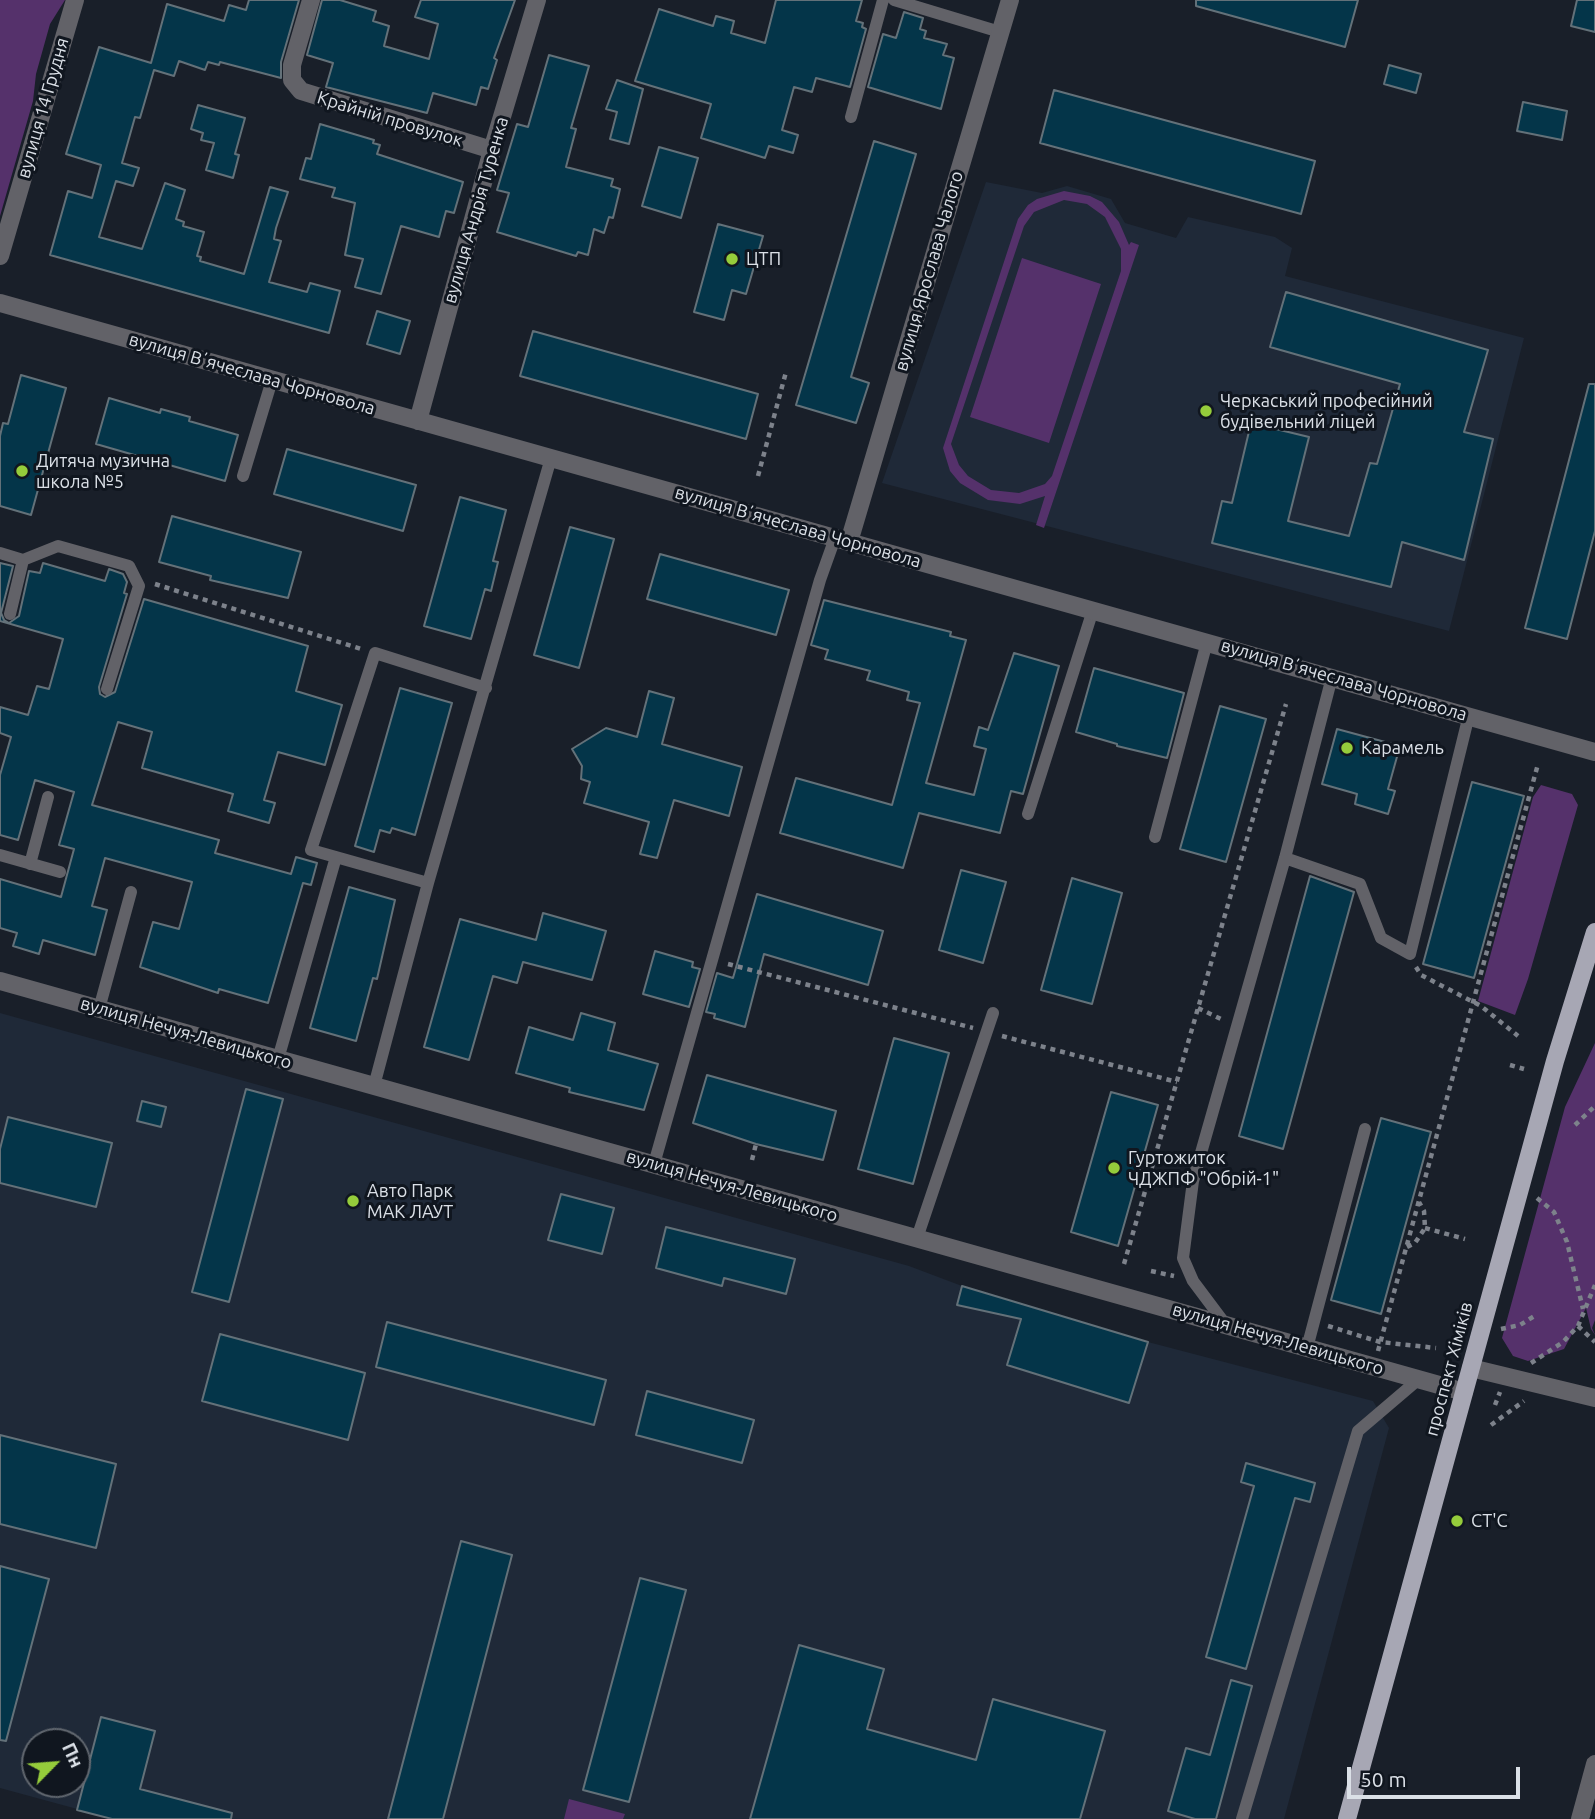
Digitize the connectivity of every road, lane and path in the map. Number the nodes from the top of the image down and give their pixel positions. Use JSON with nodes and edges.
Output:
{"nodes":[{"id":1,"x":75,"y":0,"type":"edge"},
{"id":2,"x":311,"y":0,"type":"edge"},
{"id":3,"x":537,"y":0,"type":"edge"},
{"id":4,"x":883,"y":0,"type":"edge"},
{"id":5,"x":894,"y":0,"type":"edge"},
{"id":6,"x":1010,"y":0,"type":"edge"},
{"id":7,"x":1000,"y":32,"type":"junction"},
{"id":8,"x":851,"y":117,"type":"dead end"},
{"id":9,"x":492,"y":150,"type":"junction"},
{"id":10,"x":0,"y":256,"type":"edge"},
{"id":11,"x":0,"y":303,"type":"edge"},
{"id":12,"x":786,"y":372,"type":"dead end"},
{"id":13,"x":272,"y":380,"type":"junction"},
{"id":14,"x":418,"y":421,"type":"junction"},
{"id":15,"x":551,"y":458,"type":"junction"},
{"id":16,"x":758,"y":476,"type":"dead end"},
{"id":17,"x":243,"y":477,"type":"dead end"},
{"id":18,"x":842,"y":540,"type":"junction"},
{"id":19,"x":0,"y":553,"type":"edge"},
{"id":20,"x":23,"y":560,"type":"junction"},
{"id":21,"x":139,"y":586,"type":"junction"},
{"id":22,"x":1093,"y":610,"type":"junction"},
{"id":23,"x":10,"y":614,"type":"dead end"},
{"id":24,"x":1207,"y":642,"type":"junction"},
{"id":25,"x":375,"y":653,"type":"junction"},
{"id":26,"x":1332,"y":677,"type":"junction"},
{"id":27,"x":486,"y":688,"type":"junction"},
{"id":28,"x":107,"y":689,"type":"dead end"},
{"id":29,"x":1286,"y":704,"type":"dead end"},
{"id":30,"x":1469,"y":716,"type":"junction"},
{"id":31,"x":1595,"y":752,"type":"edge"},
{"id":32,"x":1538,"y":764,"type":"dead end"},
{"id":33,"x":48,"y":797,"type":"dead end"},
{"id":34,"x":1028,"y":814,"type":"dead end"},
{"id":35,"x":1155,"y":837,"type":"dead end"},
{"id":36,"x":0,"y":855,"type":"edge"},
{"id":37,"x":336,"y":857,"type":"junction"},
{"id":38,"x":1285,"y":858,"type":"junction"},
{"id":39,"x":30,"y":864,"type":"junction"},
{"id":40,"x":61,"y":872,"type":"dead end"},
{"id":41,"x":428,"y":883,"type":"junction"},
{"id":42,"x":131,"y":892,"type":"dead end"},
{"id":43,"x":1595,"y":932,"type":"edge"},
{"id":44,"x":1410,"y":954,"type":"junction"},
{"id":45,"x":712,"y":960,"type":"junction"},
{"id":46,"x":0,"y":981,"type":"edge"},
{"id":47,"x":1473,"y":1001,"type":"junction"},
{"id":48,"x":1198,"y":1008,"type":"junction"},
{"id":49,"x":99,"y":1009,"type":"junction"},
{"id":50,"x":993,"y":1013,"type":"dead end"},
{"id":51,"x":1237,"y":1027,"type":"junction"},
{"id":52,"x":987,"y":1032,"type":"junction"},
{"id":53,"x":1518,"y":1036,"type":"dead end"},
{"id":54,"x":278,"y":1059,"type":"junction"},
{"id":55,"x":1510,"y":1065,"type":"dead end"},
{"id":56,"x":1524,"y":1069,"type":"dead end"},
{"id":57,"x":1177,"y":1082,"type":"junction"},
{"id":58,"x":374,"y":1086,"type":"junction"},
{"id":59,"x":1595,"y":1106,"type":"edge"},
{"id":60,"x":1575,"y":1125,"type":"dead end"},
{"id":61,"x":1365,"y":1129,"type":"dead end"},
{"id":62,"x":755,"y":1144,"type":"dead end"},
{"id":63,"x":752,"y":1160,"type":"dead end"},
{"id":64,"x":654,"y":1164,"type":"junction"},
{"id":65,"x":1519,"y":1193,"type":"junction"},
{"id":66,"x":1418,"y":1202,"type":"junction"},
{"id":67,"x":1425,"y":1228,"type":"junction"},
{"id":68,"x":917,"y":1238,"type":"junction"},
{"id":69,"x":1465,"y":1239,"type":"dead end"},
{"id":70,"x":1406,"y":1248,"type":"junction"},
{"id":71,"x":1124,"y":1264,"type":"dead end"},
{"id":72,"x":1595,"y":1285,"type":"edge"},
{"id":73,"x":1584,"y":1312,"type":"junction"},
{"id":74,"x":1536,"y":1315,"type":"dead end"},
{"id":75,"x":1483,"y":1324,"type":"junction"},
{"id":76,"x":1226,"y":1325,"type":"junction"},
{"id":77,"x":1324,"y":1325,"type":"dead end"},
{"id":78,"x":1578,"y":1326,"type":"junction"},
{"id":79,"x":1380,"y":1342,"type":"junction"},
{"id":80,"x":1595,"y":1342,"type":"edge"},
{"id":81,"x":1307,"y":1348,"type":"junction"},
{"id":82,"x":1436,"y":1348,"type":"dead end"},
{"id":83,"x":1376,"y":1356,"type":"dead end"},
{"id":84,"x":1521,"y":1360,"type":"dead end"},
{"id":85,"x":1471,"y":1368,"type":"junction"},
{"id":86,"x":1419,"y":1379,"type":"junction"},
{"id":87,"x":1546,"y":1387,"type":"junction"},
{"id":88,"x":1464,"y":1392,"type":"junction"},
{"id":89,"x":1595,"y":1398,"type":"edge"},
{"id":90,"x":1491,"y":1425,"type":"dead end"},
{"id":91,"x":1595,"y":1764,"type":"edge"},
{"id":92,"x":1242,"y":1819,"type":"edge"},
{"id":93,"x":1347,"y":1819,"type":"edge"},
{"id":94,"x":1580,"y":1819,"type":"edge"}],
"edges":[{"from":1,"to":10,"type":"street","name":"вулиця 14 Грудня"},
{"from":2,"to":9,"type":"street","name":"Крайній провулок"},
{"from":3,"to":9,"type":"street","name":"вулиця Андрія Туренка"},
{"from":4,"to":8,"type":"lane"},
{"from":5,"to":7,"type":"lane"},
{"from":6,"to":7,"type":"street","name":"вулиця Ярослава Чалого"},
{"from":7,"to":18,"type":"street","name":"вулиця Ярослава Чалого"},
{"from":9,"to":14,"type":"street","name":"вулиця Андрія Туренка"},
{"from":11,"to":13,"type":"street","name":"вулиця Вʼячеслава Чорновола"},
{"from":12,"to":16,"type":"path"},
{"from":13,"to":14,"type":"street","name":"вулиця Вʼячеслава Чорновола"},
{"from":13,"to":17,"type":"lane"},
{"from":14,"to":15,"type":"street","name":"вулиця Вʼячеслава Чорновола"},
{"from":15,"to":18,"type":"street","name":"вулиця Вʼячеслава Чорновола"},
{"from":15,"to":27,"type":"lane"},
{"from":18,"to":22,"type":"street","name":"вулиця Вʼячеслава Чорновола"},
{"from":18,"to":45,"type":"lane"},
{"from":19,"to":20,"type":"lane"},
{"from":20,"to":21,"type":"lane"},
{"from":20,"to":23,"type":"lane"},
{"from":21,"to":25,"type":"path"},
{"from":21,"to":28,"type":"lane"},
{"from":22,"to":24,"type":"street","name":"вулиця Вʼячеслава Чорновола"},
{"from":22,"to":34,"type":"lane"},
{"from":24,"to":26,"type":"street","name":"вулиця Вʼячеслава Чорновола"},
{"from":24,"to":35,"type":"lane"},
{"from":25,"to":27,"type":"lane"},
{"from":25,"to":37,"type":"lane"},
{"from":26,"to":30,"type":"street","name":"вулиця Вʼячеслава Чорновола"},
{"from":26,"to":38,"type":"lane"},
{"from":27,"to":41,"type":"lane"},
{"from":29,"to":48,"type":"path"},
{"from":30,"to":31,"type":"street","name":"вулиця Вʼячеслава Чорновола"},
{"from":30,"to":44,"type":"lane"},
{"from":32,"to":47,"type":"path"},
{"from":33,"to":39,"type":"lane"},
{"from":36,"to":39,"type":"lane"},
{"from":37,"to":41,"type":"lane"},
{"from":37,"to":54,"type":"lane"},
{"from":38,"to":44,"type":"lane"},
{"from":38,"to":51,"type":"lane"},
{"from":39,"to":40,"type":"lane"},
{"from":41,"to":58,"type":"lane"},
{"from":42,"to":49,"type":"lane"},
{"from":43,"to":65,"type":"main road","name":"проспект Хіміків"},
{"from":44,"to":47,"type":"path"},
{"from":45,"to":52,"type":"path"},
{"from":45,"to":64,"type":"lane"},
{"from":46,"to":49,"type":"street","name":"вулиця Нечуя-Левицького"},
{"from":47,"to":53,"type":"path"},
{"from":47,"to":66,"type":"path"},
{"from":48,"to":51,"type":"path"},
{"from":48,"to":57,"type":"path"},
{"from":49,"to":54,"type":"street","name":"вулиця Нечуя-Левицького"},
{"from":50,"to":52,"type":"lane"},
{"from":51,"to":76,"type":"lane"},
{"from":52,"to":57,"type":"path"},
{"from":52,"to":68,"type":"lane"},
{"from":54,"to":58,"type":"street","name":"вулиця Нечуя-Левицького"},
{"from":55,"to":56,"type":"path"},
{"from":57,"to":71,"type":"path"},
{"from":58,"to":64,"type":"street","name":"вулиця Нечуя-Левицького"},
{"from":59,"to":60,"type":"path"},
{"from":61,"to":81,"type":"lane"},
{"from":62,"to":63,"type":"path"},
{"from":64,"to":68,"type":"street","name":"вулиця Нечуя-Левицького"},
{"from":65,"to":73,"type":"path"},
{"from":65,"to":75,"type":"main road","name":"проспект Хіміків"},
{"from":66,"to":67,"type":"path"},
{"from":66,"to":70,"type":"path"},
{"from":67,"to":69,"type":"path"},
{"from":67,"to":70,"type":"path"},
{"from":68,"to":76,"type":"street","name":"вулиця Нечуя-Левицького"},
{"from":70,"to":79,"type":"path"},
{"from":72,"to":73,"type":"path"},
{"from":73,"to":78,"type":"path"},
{"from":74,"to":75,"type":"path"},
{"from":75,"to":85,"type":"main road","name":"проспект Хіміків"},
{"from":76,"to":81,"type":"street","name":"вулиця Нечуя-Левицького"},
{"from":77,"to":79,"type":"path"},
{"from":78,"to":80,"type":"path"},
{"from":78,"to":84,"type":"path"},
{"from":79,"to":82,"type":"path"},
{"from":79,"to":83,"type":"path"},
{"from":81,"to":86,"type":"street","name":"вулиця Нечуя-Левицького"},
{"from":85,"to":87,"type":"street"},
{"from":85,"to":88,"type":"main road","name":"проспект Хіміків"},
{"from":86,"to":88,"type":"street","name":"вулиця Нечуя-Левицького"},
{"from":86,"to":92,"type":"lane"},
{"from":87,"to":89,"type":"street"},
{"from":87,"to":90,"type":"path"},
{"from":88,"to":93,"type":"main road","name":"проспект Хіміків"},
{"from":91,"to":94,"type":"street"}]}
